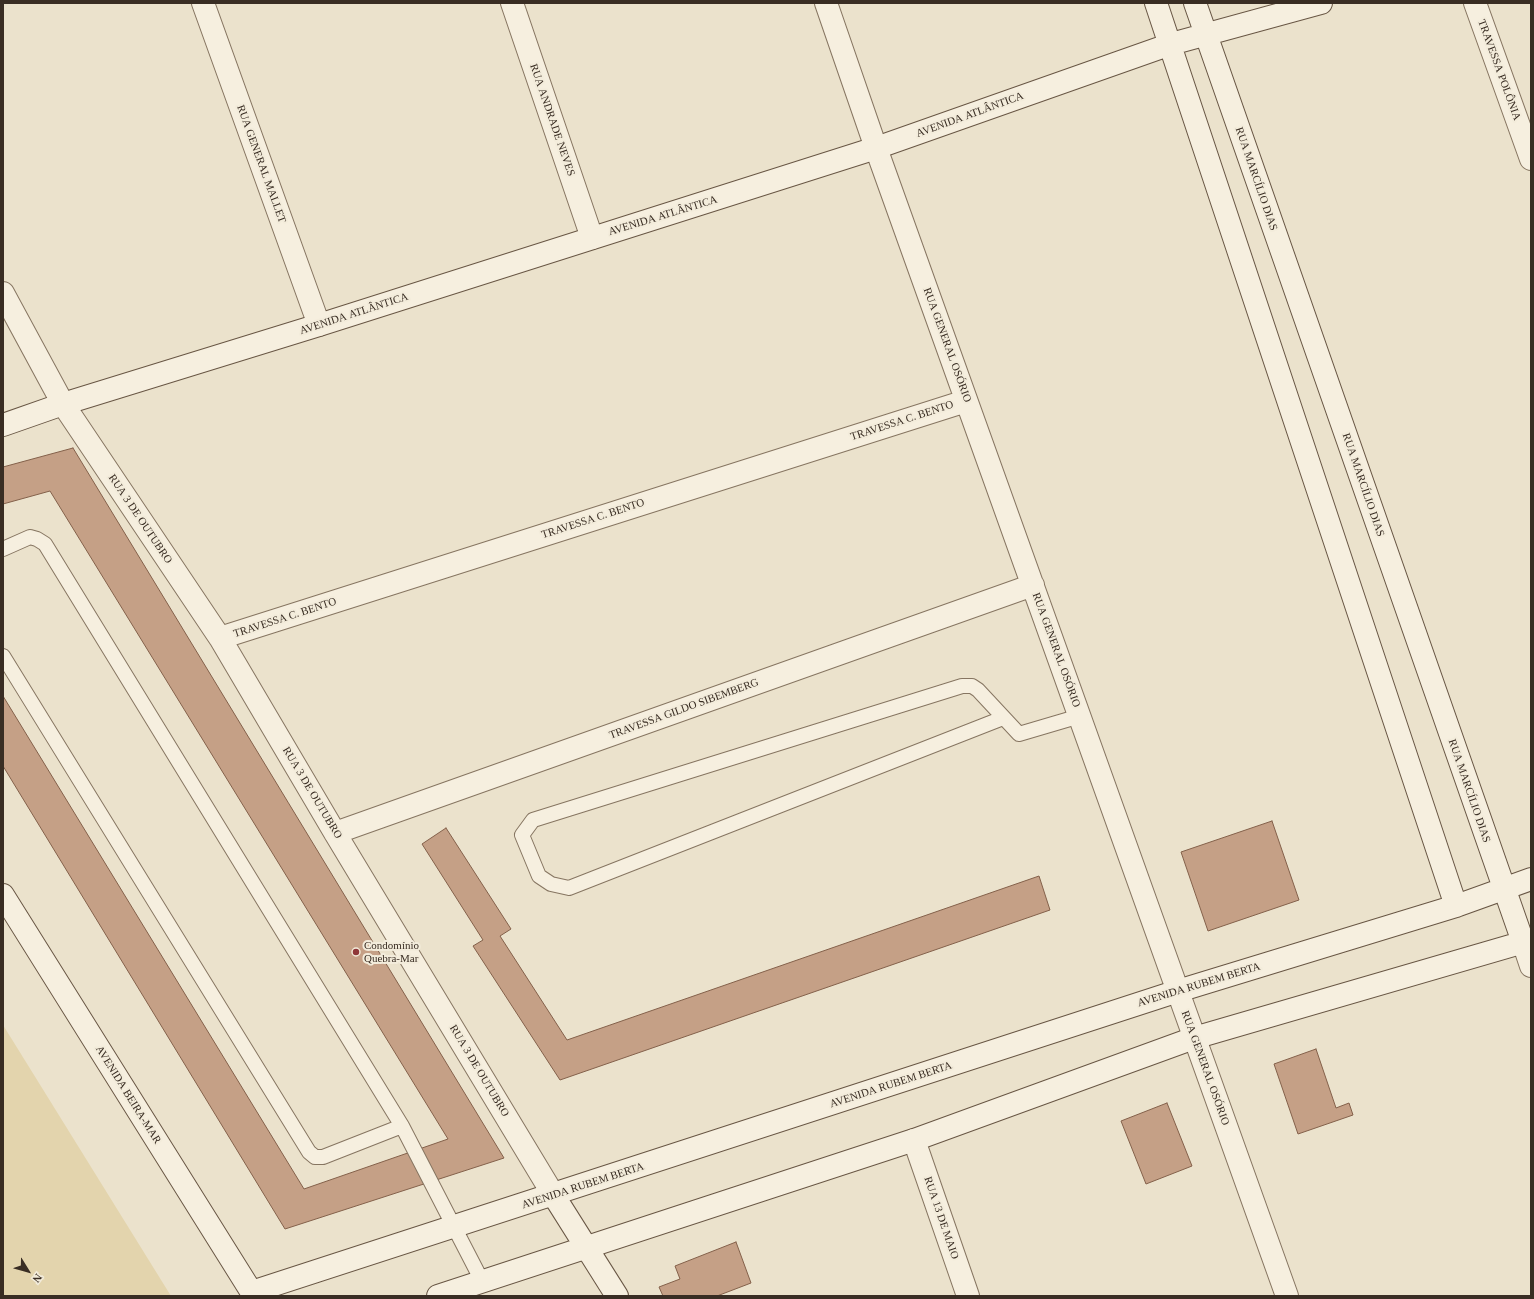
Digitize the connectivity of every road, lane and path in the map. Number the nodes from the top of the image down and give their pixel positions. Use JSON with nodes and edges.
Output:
{"nodes":[{"id":1,"x":203,"y":3,"type":"edge"},
{"id":2,"x":512,"y":3,"type":"edge"},
{"id":3,"x":826,"y":3,"type":"edge"},
{"id":4,"x":1156,"y":3,"type":"edge"},
{"id":5,"x":1195,"y":3,"type":"edge"},
{"id":6,"x":1321,"y":3,"type":"edge"},
{"id":7,"x":1475,"y":3,"type":"edge"},
{"id":8,"x":1206,"y":35,"type":"junction"},
{"id":9,"x":1171,"y":44,"type":"junction"},
{"id":10,"x":876,"y":148,"type":"junction"},
{"id":11,"x":1531,"y":159,"type":"edge"},
{"id":12,"x":592,"y":238,"type":"junction"},
{"id":13,"x":3,"y":293,"type":"edge"},
{"id":14,"x":319,"y":325,"type":"junction"},
{"id":15,"x":966,"y":401,"type":"junction"},
{"id":16,"x":63,"y":404,"type":"junction"},
{"id":17,"x":3,"y":425,"type":"edge"},
{"id":18,"x":3,"y":549,"type":"edge"},
{"id":19,"x":1033,"y":585,"type":"junction"},
{"id":20,"x":220,"y":638,"type":"junction"},
{"id":21,"x":3,"y":656,"type":"edge"},
{"id":22,"x":1080,"y":716,"type":"junction"},
{"id":23,"x":1002,"y":718,"type":"junction"},
{"id":24,"x":335,"y":833,"type":"junction"},
{"id":25,"x":1531,"y":879,"type":"edge"},
{"id":26,"x":1503,"y":888,"type":"junction"},
{"id":27,"x":3,"y":895,"type":"edge"},
{"id":28,"x":1456,"y":906,"type":"junction"},
{"id":29,"x":1527,"y":941,"type":"edge"},
{"id":30,"x":1531,"y":966,"type":"edge"},
{"id":31,"x":1178,"y":992,"type":"junction"},
{"id":32,"x":1194,"y":1038,"type":"junction"},
{"id":33,"x":402,"y":1126,"type":"junction"},
{"id":34,"x":914,"y":1140,"type":"junction"},
{"id":35,"x":554,"y":1196,"type":"junction"},
{"id":36,"x":454,"y":1228,"type":"junction"},
{"id":37,"x":586,"y":1246,"type":"junction"},
{"id":38,"x":482,"y":1281,"type":"junction"},
{"id":39,"x":253,"y":1294,"type":"edge"},
{"id":40,"x":438,"y":1296,"type":"edge"},
{"id":41,"x":617,"y":1296,"type":"edge"},
{"id":42,"x":968,"y":1296,"type":"edge"},
{"id":43,"x":1287,"y":1296,"type":"edge"}],
"edges":[{"from":1,"to":14,"type":"street","name":"RUA GENERAL MALLET"},
{"from":2,"to":12,"type":"street","name":"RUA ANDRADE NEVES"},
{"from":3,"to":10,"type":"street","name":"RUA GENERAL OSÓRIO"},
{"from":4,"to":9,"type":"street"},
{"from":5,"to":8,"type":"street","name":"RUA MARCÍLIO DIAS"},
{"from":6,"to":8,"type":"street","name":"AVENIDA ATLÂNTICA"},
{"from":7,"to":11,"type":"street","name":"TRAVESSA POLÔNIA"},
{"from":8,"to":9,"type":"street","name":"AVENIDA ATLÂNTICA"},
{"from":8,"to":26,"type":"street","name":"RUA MARCÍLIO DIAS"},
{"from":9,"to":10,"type":"street","name":"AVENIDA ATLÂNTICA"},
{"from":9,"to":28,"type":"street"},
{"from":10,"to":12,"type":"street","name":"AVENIDA ATLÂNTICA"},
{"from":10,"to":15,"type":"street","name":"RUA GENERAL OSÓRIO"},
{"from":12,"to":14,"type":"street","name":"AVENIDA ATLÂNTICA"},
{"from":13,"to":16,"type":"street","name":"RUA 3 DE OUTUBRO"},
{"from":14,"to":16,"type":"street","name":"AVENIDA ATLÂNTICA"},
{"from":15,"to":19,"type":"street","name":"RUA GENERAL OSÓRIO"},
{"from":15,"to":20,"type":"street","name":"TRAVESSA C. BENTO"},
{"from":16,"to":17,"type":"street","name":"AVENIDA ATLÂNTICA"},
{"from":16,"to":20,"type":"street","name":"RUA 3 DE OUTUBRO"},
{"from":18,"to":33,"type":"lane"},
{"from":19,"to":22,"type":"street","name":"RUA GENERAL OSÓRIO"},
{"from":19,"to":24,"type":"street","name":"TRAVESSA GILDO SIBEMBERG"},
{"from":20,"to":24,"type":"street","name":"RUA 3 DE OUTUBRO"},
{"from":21,"to":33,"type":"lane"},
{"from":22,"to":23,"type":"lane"},
{"from":22,"to":31,"type":"street","name":"RUA GENERAL OSÓRIO"},
{"from":23,"to":23,"type":"lane"},
{"from":24,"to":35,"type":"street","name":"RUA 3 DE OUTUBRO"},
{"from":25,"to":26,"type":"street","name":"AVENIDA RUBEM BERTA"},
{"from":26,"to":28,"type":"street","name":"AVENIDA RUBEM BERTA"},
{"from":26,"to":29,"type":"street","name":"RUA MARCÍLIO DIAS"},
{"from":27,"to":39,"type":"street","name":"AVENIDA BEIRA-MAR"},
{"from":28,"to":31,"type":"street","name":"AVENIDA RUBEM BERTA"},
{"from":29,"to":30,"type":"street","name":"RUA MARCÍLIO DIAS"},
{"from":29,"to":32,"type":"street"},
{"from":31,"to":32,"type":"street","name":"RUA GENERAL OSÓRIO"},
{"from":31,"to":35,"type":"street","name":"AVENIDA RUBEM BERTA"},
{"from":32,"to":34,"type":"street"},
{"from":32,"to":43,"type":"street","name":"RUA GENERAL OSÓRIO"},
{"from":33,"to":36,"type":"lane"},
{"from":34,"to":37,"type":"street"},
{"from":34,"to":42,"type":"street","name":"RUA 13 DE MAIO"},
{"from":35,"to":36,"type":"street","name":"AVENIDA RUBEM BERTA"},
{"from":35,"to":37,"type":"street","name":"RUA 3 DE OUTUBRO"},
{"from":36,"to":38,"type":"lane"},
{"from":36,"to":39,"type":"street","name":"AVENIDA RUBEM BERTA"},
{"from":37,"to":38,"type":"street"},
{"from":37,"to":41,"type":"street","name":"RUA 3 DE OUTUBRO"},
{"from":38,"to":40,"type":"street"}]}
